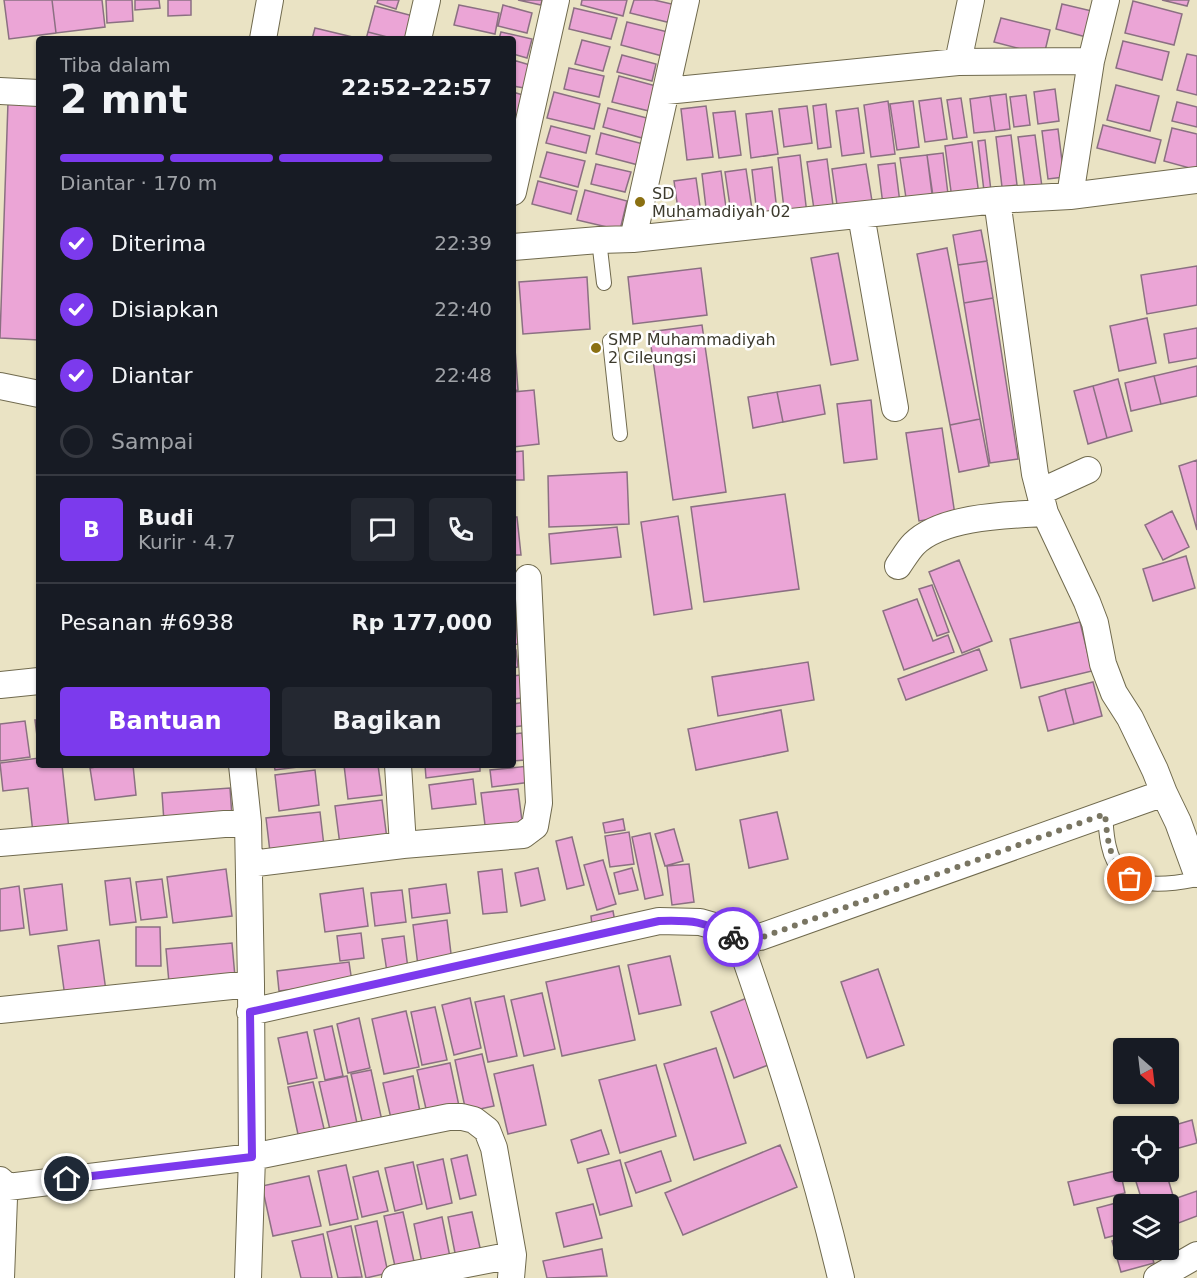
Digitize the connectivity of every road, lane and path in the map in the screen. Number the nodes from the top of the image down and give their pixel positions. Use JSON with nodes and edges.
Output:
{"nodes":[{"id":1,"x":270,"y":0,"type":"edge"},
{"id":2,"x":427,"y":0,"type":"edge"},
{"id":3,"x":556,"y":0,"type":"edge"},
{"id":4,"x":686,"y":0,"type":"edge"},
{"id":5,"x":971,"y":0,"type":"edge"},
{"id":6,"x":1106,"y":0,"type":"edge"},
{"id":7,"x":264,"y":36,"type":"edge"},
{"id":8,"x":419,"y":36,"type":"edge"},
{"id":9,"x":1091,"y":61,"type":"junction"},
{"id":10,"x":958,"y":62,"type":"junction"},
{"id":11,"x":0,"y":91,"type":"edge"},
{"id":12,"x":666,"y":91,"type":"junction"},
{"id":13,"x":36,"y":93,"type":"edge"},
{"id":14,"x":516,"y":179,"type":"edge"},
{"id":15,"x":1197,"y":180,"type":"edge"},
{"id":16,"x":1070,"y":196,"type":"junction"},
{"id":17,"x":997,"y":200,"type":"junction"},
{"id":18,"x":861,"y":215,"type":"junction"},
{"id":19,"x":633,"y":239,"type":"junction"},
{"id":20,"x":599,"y":240,"type":"junction"},
{"id":21,"x":516,"y":247,"type":"edge"},
{"id":22,"x":604,"y":284,"type":"dead end"},
{"id":23,"x":610,"y":341,"type":"dead end"},
{"id":24,"x":0,"y":386,"type":"edge"},
{"id":25,"x":36,"y":393,"type":"edge"},
{"id":26,"x":895,"y":408,"type":"dead end"},
{"id":27,"x":620,"y":434,"type":"dead end"},
{"id":28,"x":1088,"y":470,"type":"dead end"},
{"id":29,"x":1042,"y":502,"type":"junction"},
{"id":30,"x":898,"y":566,"type":"dead end"},
{"id":31,"x":528,"y":578,"type":"dead end"},
{"id":32,"x":36,"y":681,"type":"edge"},
{"id":33,"x":0,"y":685,"type":"edge"},
{"id":34,"x":242,"y":768,"type":"edge"},
{"id":35,"x":398,"y":768,"type":"edge"},
{"id":36,"x":1164,"y":793,"type":"junction"},
{"id":37,"x":1105,"y":814,"type":"junction"},
{"id":38,"x":249,"y":822,"type":"junction"},
{"id":39,"x":0,"y":843,"type":"edge"},
{"id":40,"x":403,"y":845,"type":"junction"},
{"id":41,"x":250,"y":864,"type":"junction"},
{"id":42,"x":1197,"y":874,"type":"edge"},
{"id":43,"x":1197,"y":879,"type":"edge"},
{"id":44,"x":739,"y":940,"type":"junction"},
{"id":45,"x":251,"y":984,"type":"junction"},
{"id":46,"x":0,"y":1010,"type":"edge"},
{"id":47,"x":250,"y":1012,"type":"junction"},
{"id":48,"x":252,"y":1157,"type":"junction"},
{"id":49,"x":4,"y":1183,"type":"edge"},
{"id":50,"x":1197,"y":1255,"type":"edge"},
{"id":51,"x":512,"y":1267,"type":"edge"},
{"id":52,"x":1,"y":1278,"type":"edge"},
{"id":53,"x":248,"y":1278,"type":"edge"},
{"id":54,"x":395,"y":1278,"type":"edge"},
{"id":55,"x":841,"y":1278,"type":"edge"},
{"id":56,"x":1156,"y":1278,"type":"edge"}],
"edges":[{"from":1,"to":7,"type":"street"},
{"from":2,"to":8,"type":"street"},
{"from":3,"to":14,"type":"street"},
{"from":4,"to":12,"type":"street"},
{"from":5,"to":10,"type":"street"},
{"from":6,"to":9,"type":"street"},
{"from":9,"to":10,"type":"street"},
{"from":9,"to":16,"type":"street"},
{"from":10,"to":12,"type":"street"},
{"from":11,"to":13,"type":"street"},
{"from":12,"to":19,"type":"street"},
{"from":15,"to":16,"type":"street"},
{"from":16,"to":17,"type":"street"},
{"from":17,"to":18,"type":"street"},
{"from":17,"to":29,"type":"street"},
{"from":18,"to":19,"type":"street"},
{"from":18,"to":26,"type":"street"},
{"from":19,"to":20,"type":"street"},
{"from":20,"to":21,"type":"street"},
{"from":20,"to":22,"type":"lane"},
{"from":23,"to":27,"type":"lane"},
{"from":24,"to":25,"type":"street"},
{"from":28,"to":29,"type":"street"},
{"from":29,"to":30,"type":"street"},
{"from":29,"to":36,"type":"street"},
{"from":31,"to":40,"type":"street"},
{"from":32,"to":33,"type":"street"},
{"from":34,"to":38,"type":"street"},
{"from":35,"to":40,"type":"street"},
{"from":36,"to":37,"type":"street"},
{"from":36,"to":42,"type":"street"},
{"from":37,"to":43,"type":"lane"},
{"from":37,"to":44,"type":"street"},
{"from":38,"to":39,"type":"street"},
{"from":38,"to":41,"type":"street"},
{"from":40,"to":41,"type":"street"},
{"from":41,"to":45,"type":"street"},
{"from":44,"to":47,"type":"street"},
{"from":44,"to":55,"type":"street"},
{"from":45,"to":46,"type":"street"},
{"from":45,"to":47,"type":"street"},
{"from":47,"to":48,"type":"street"},
{"from":48,"to":49,"type":"street"},
{"from":48,"to":51,"type":"street"},
{"from":48,"to":53,"type":"street"},
{"from":49,"to":52,"type":"street"},
{"from":50,"to":56,"type":"street"},
{"from":51,"to":54,"type":"street"}]}
